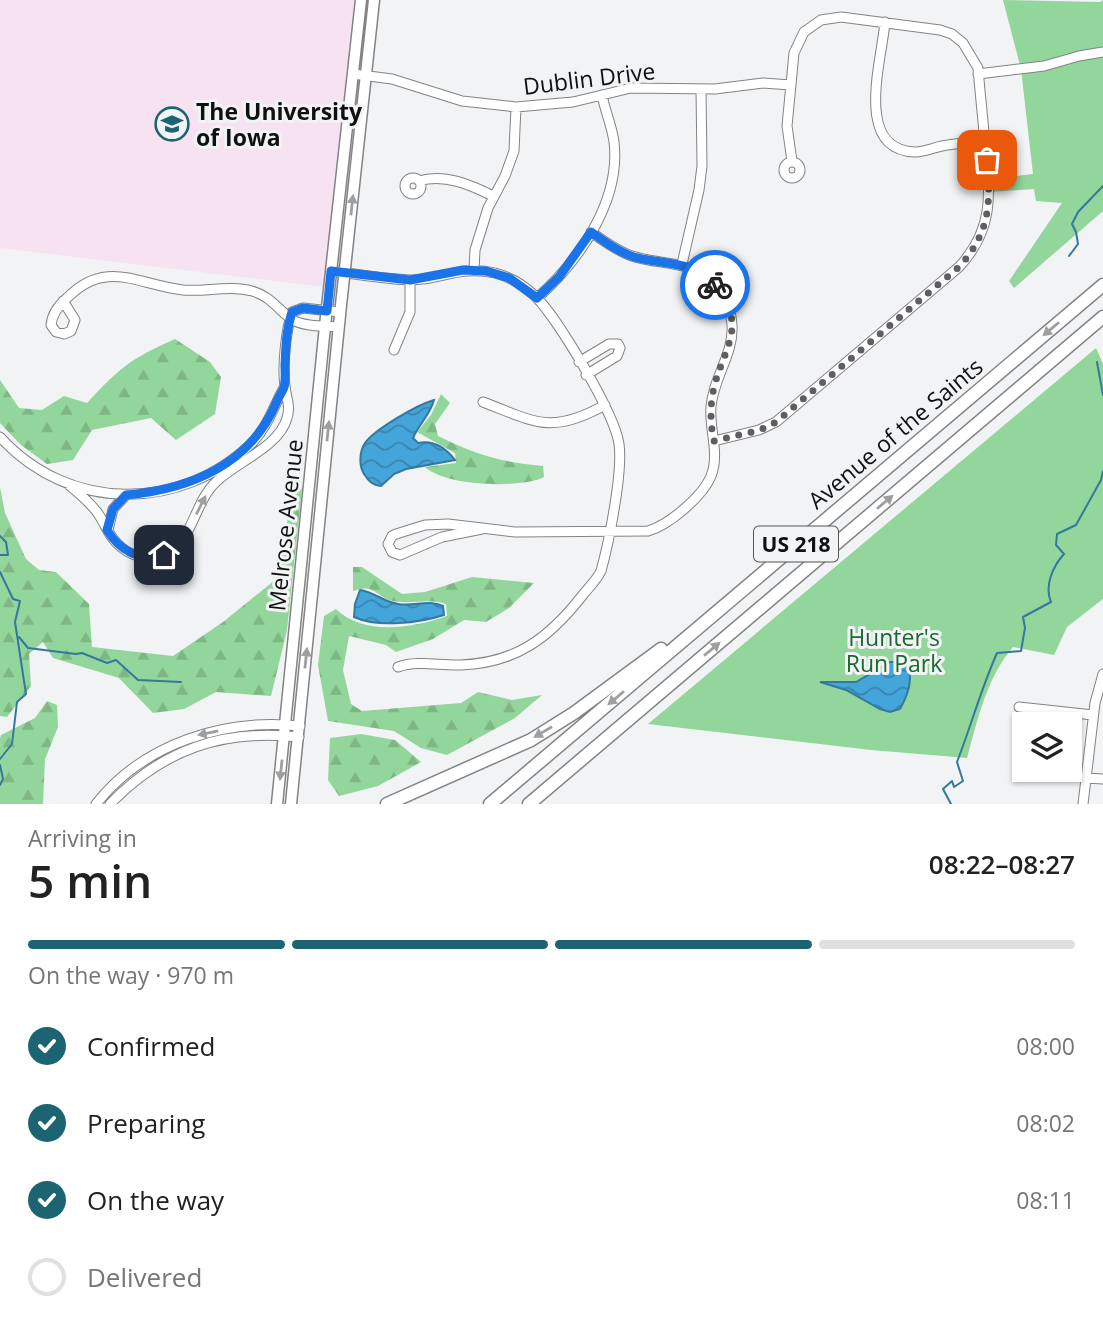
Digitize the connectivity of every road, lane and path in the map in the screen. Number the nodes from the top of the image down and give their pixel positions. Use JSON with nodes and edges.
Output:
{"nodes":[{"id":1,"x":361,"y":0,"type":"edge"},
{"id":2,"x":374,"y":0,"type":"edge"},
{"id":3,"x":884,"y":22,"type":"junction"},
{"id":4,"x":1103,"y":52,"type":"edge"},
{"id":5,"x":353,"y":74,"type":"junction"},
{"id":6,"x":978,"y":74,"type":"junction"},
{"id":7,"x":366,"y":76,"type":"junction"},
{"id":8,"x":791,"y":85,"type":"junction"},
{"id":9,"x":701,"y":89,"type":"junction"},
{"id":10,"x":602,"y":95,"type":"junction"},
{"id":11,"x":516,"y":107,"type":"junction"},
{"id":12,"x":985,"y":141,"type":"junction"},
{"id":13,"x":792,"y":162,"type":"dead end"},
{"id":14,"x":419,"y":181,"type":"dead end"},
{"id":15,"x":494,"y":196,"type":"junction"},
{"id":16,"x":591,"y":232,"type":"junction"},
{"id":17,"x":682,"y":264,"type":"junction"},
{"id":18,"x":474,"y":270,"type":"junction"},
{"id":19,"x":331,"y":271,"type":"junction"},
{"id":20,"x":344,"y":273,"type":"junction"},
{"id":21,"x":410,"y":280,"type":"junction"},
{"id":22,"x":1103,"y":285,"type":"edge"},
{"id":23,"x":537,"y":298,"type":"junction"},
{"id":24,"x":63,"y":301,"type":"dead end"},
{"id":25,"x":327,"y":311,"type":"junction"},
{"id":26,"x":340,"y":313,"type":"junction"},
{"id":27,"x":1103,"y":317,"type":"edge"},
{"id":28,"x":290,"y":318,"type":"junction"},
{"id":29,"x":325,"y":326,"type":"junction"},
{"id":30,"x":339,"y":327,"type":"junction"},
{"id":31,"x":394,"y":350,"type":"dead end"},
{"id":32,"x":579,"y":362,"type":"junction"},
{"id":33,"x":586,"y":375,"type":"junction"},
{"id":34,"x":285,"y":386,"type":"junction"},
{"id":35,"x":483,"y":402,"type":"dead end"},
{"id":36,"x":605,"y":405,"type":"junction"},
{"id":37,"x":271,"y":416,"type":"junction"},
{"id":38,"x":286,"y":422,"type":"junction"},
{"id":39,"x":0,"y":437,"type":"edge"},
{"id":40,"x":714,"y":441,"type":"junction"},
{"id":41,"x":221,"y":471,"type":"junction"},
{"id":42,"x":70,"y":486,"type":"junction"},
{"id":43,"x":126,"y":495,"type":"junction"},
{"id":44,"x":425,"y":525,"type":"junction"},
{"id":45,"x":482,"y":529,"type":"junction"},
{"id":46,"x":107,"y":530,"type":"junction"},
{"id":47,"x":609,"y":531,"type":"junction"},
{"id":48,"x":428,"y":542,"type":"junction"},
{"id":49,"x":738,"y":593,"type":"junction"},
{"id":50,"x":693,"y":665,"type":"junction"},
{"id":51,"x":398,"y":667,"type":"dead end"},
{"id":52,"x":1103,"y":674,"type":"edge"},
{"id":53,"x":1019,"y":707,"type":"dead end"},
{"id":54,"x":1093,"y":715,"type":"junction"},
{"id":55,"x":285,"y":730,"type":"junction"},
{"id":56,"x":299,"y":731,"type":"junction"},
{"id":57,"x":1086,"y":778,"type":"junction"},
{"id":58,"x":1103,"y":779,"type":"edge"},
{"id":59,"x":96,"y":804,"type":"edge"},
{"id":60,"x":110,"y":804,"type":"edge"},
{"id":61,"x":277,"y":804,"type":"edge"},
{"id":62,"x":291,"y":804,"type":"edge"},
{"id":63,"x":387,"y":804,"type":"edge"},
{"id":64,"x":490,"y":804,"type":"edge"},
{"id":65,"x":529,"y":804,"type":"edge"},
{"id":66,"x":538,"y":804,"type":"edge"},
{"id":67,"x":1083,"y":804,"type":"edge"}],
"edges":[{"from":1,"to":5,"type":"main road","name":"Melrose Avenue"},
{"from":2,"to":7,"type":"main road","name":"Melrose Avenue"},
{"from":3,"to":6,"type":"street"},
{"from":3,"to":8,"type":"street"},
{"from":3,"to":12,"type":"street"},
{"from":4,"to":6,"type":"street"},
{"from":5,"to":7,"type":"street","name":"Dublin Drive"},
{"from":5,"to":19,"type":"main road","name":"Melrose Avenue"},
{"from":6,"to":12,"type":"street"},
{"from":7,"to":11,"type":"street","name":"Dublin Drive"},
{"from":20,"to":7,"type":"main road","name":"Melrose Avenue","one_way":true},
{"from":8,"to":9,"type":"street","name":"Dublin Drive"},
{"from":8,"to":13,"type":"street"},
{"from":9,"to":10,"type":"street","name":"Dublin Drive"},
{"from":9,"to":17,"type":"street"},
{"from":10,"to":11,"type":"street","name":"Dublin Drive"},
{"from":10,"to":16,"type":"street"},
{"from":11,"to":15,"type":"street"},
{"from":12,"to":40,"type":"street"},
{"from":14,"to":15,"type":"street"},
{"from":15,"to":18,"type":"street"},
{"from":16,"to":17,"type":"street"},
{"from":16,"to":23,"type":"street"},
{"from":17,"to":40,"type":"street"},
{"from":18,"to":21,"type":"street"},
{"from":18,"to":23,"type":"street"},
{"from":19,"to":20,"type":"street"},
{"from":19,"to":25,"type":"main road","name":"Melrose Avenue"},
{"from":20,"to":21,"type":"street"},
{"from":20,"to":26,"type":"main road","name":"Melrose Avenue"},
{"from":21,"to":31,"type":"street"},
{"from":22,"to":49,"type":"highway","name":"Avenue of the Saints","number":"US 218","one_way":true},
{"from":23,"to":32,"type":"street"},
{"from":24,"to":28,"type":"street"},
{"from":25,"to":26,"type":"street"},
{"from":25,"to":28,"type":"street"},
{"from":25,"to":29,"type":"main road","name":"Melrose Avenue"},
{"from":26,"to":30,"type":"main road","name":"Melrose Avenue"},
{"from":50,"to":27,"type":"highway","name":"Avenue of the Saints","number":"US 218","one_way":true},
{"from":28,"to":29,"type":"street"},
{"from":28,"to":34,"type":"street"},
{"from":29,"to":30,"type":"street"},
{"from":29,"to":55,"type":"main road","name":"Melrose Avenue"},
{"from":56,"to":30,"type":"main road","name":"Melrose Avenue","one_way":true},
{"from":32,"to":33,"type":"street"},
{"from":32,"to":33,"type":"street"},
{"from":33,"to":36,"type":"street"},
{"from":34,"to":37,"type":"street"},
{"from":34,"to":38,"type":"street"},
{"from":35,"to":36,"type":"street"},
{"from":36,"to":47,"type":"street"},
{"from":37,"to":38,"type":"street"},
{"from":37,"to":41,"type":"street"},
{"from":38,"to":41,"type":"street"},
{"from":39,"to":42,"type":"street"},
{"from":40,"to":47,"type":"street"},
{"from":41,"to":43,"type":"street"},
{"from":46,"to":41,"type":"street","one_way":true},
{"from":42,"to":43,"type":"street"},
{"from":42,"to":46,"type":"street"},
{"from":43,"to":46,"type":"street"},
{"from":44,"to":45,"type":"street"},
{"from":44,"to":48,"type":"street"},
{"from":44,"to":48,"type":"street"},
{"from":45,"to":47,"type":"street"},
{"from":45,"to":48,"type":"street"},
{"from":47,"to":51,"type":"street"},
{"from":49,"to":63,"type":"highway","one_way":true},
{"from":49,"to":64,"type":"highway","name":"Avenue of the Saints","number":"US 218","one_way":true},
{"from":50,"to":65,"type":"highway","name":"Avenue of the Saints","number":"US 218"},
{"from":50,"to":66,"type":"highway"},
{"from":52,"to":54,"type":"street"},
{"from":53,"to":54,"type":"street"},
{"from":54,"to":57,"type":"street"},
{"from":55,"to":56,"type":"street"},
{"from":55,"to":59,"type":"street","one_way":true},
{"from":55,"to":60,"type":"street"},
{"from":55,"to":61,"type":"main road","name":"Melrose Avenue","one_way":true},
{"from":56,"to":62,"type":"main road","name":"Melrose Avenue"},
{"from":57,"to":58,"type":"street"},
{"from":57,"to":67,"type":"street"}]}
